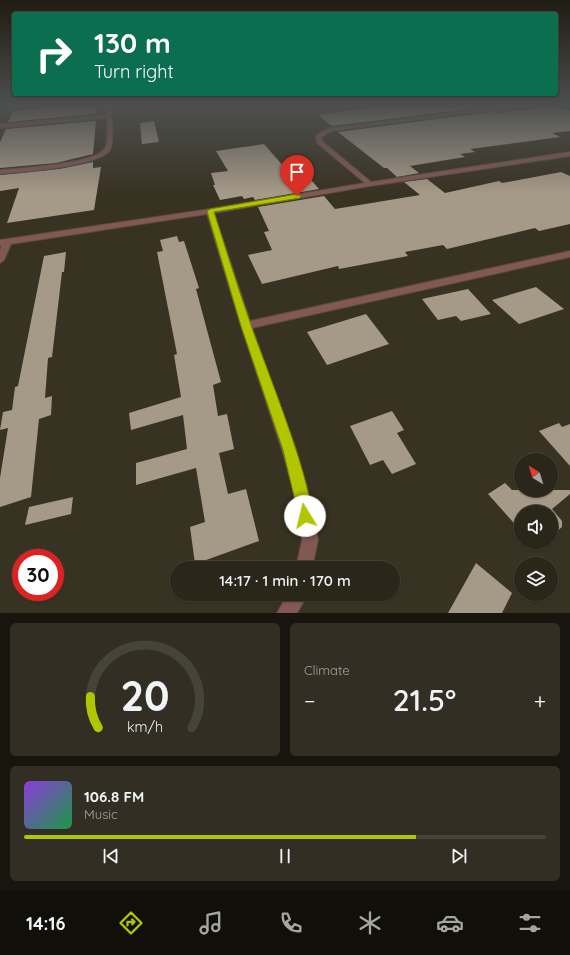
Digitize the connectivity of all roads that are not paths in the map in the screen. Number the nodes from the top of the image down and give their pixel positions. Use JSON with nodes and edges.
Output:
{"nodes":[{"id":1,"x":108,"y":136,"type":"edge"},
{"id":2,"x":320,"y":136,"type":"edge"},
{"id":3,"x":570,"y":154,"type":"edge"},
{"id":4,"x":0,"y":172,"type":"edge"},
{"id":5,"x":370,"y":184,"type":"junction"},
{"id":6,"x":210,"y":211,"type":"junction"},
{"id":7,"x":4,"y":242,"type":"edge"},
{"id":8,"x":570,"y":254,"type":"edge"},
{"id":9,"x":0,"y":260,"type":"edge"},
{"id":10,"x":246,"y":326,"type":"junction"},
{"id":11,"x":306,"y":561,"type":"edge"},
{"id":12,"x":294,"y":601,"type":"edge"},
{"id":13,"x":286,"y":613,"type":"edge"}],
"edges":[{"from":1,"to":4,"type":"street"},
{"from":2,"to":5,"type":"street"},
{"from":3,"to":5,"type":"street"},
{"from":5,"to":6,"type":"street"},
{"from":6,"to":7,"type":"street"},
{"from":6,"to":10,"type":"street"},
{"from":7,"to":9,"type":"street"},
{"from":8,"to":10,"type":"street"},
{"from":10,"to":11,"type":"street"},
{"from":12,"to":13,"type":"street"}]}
